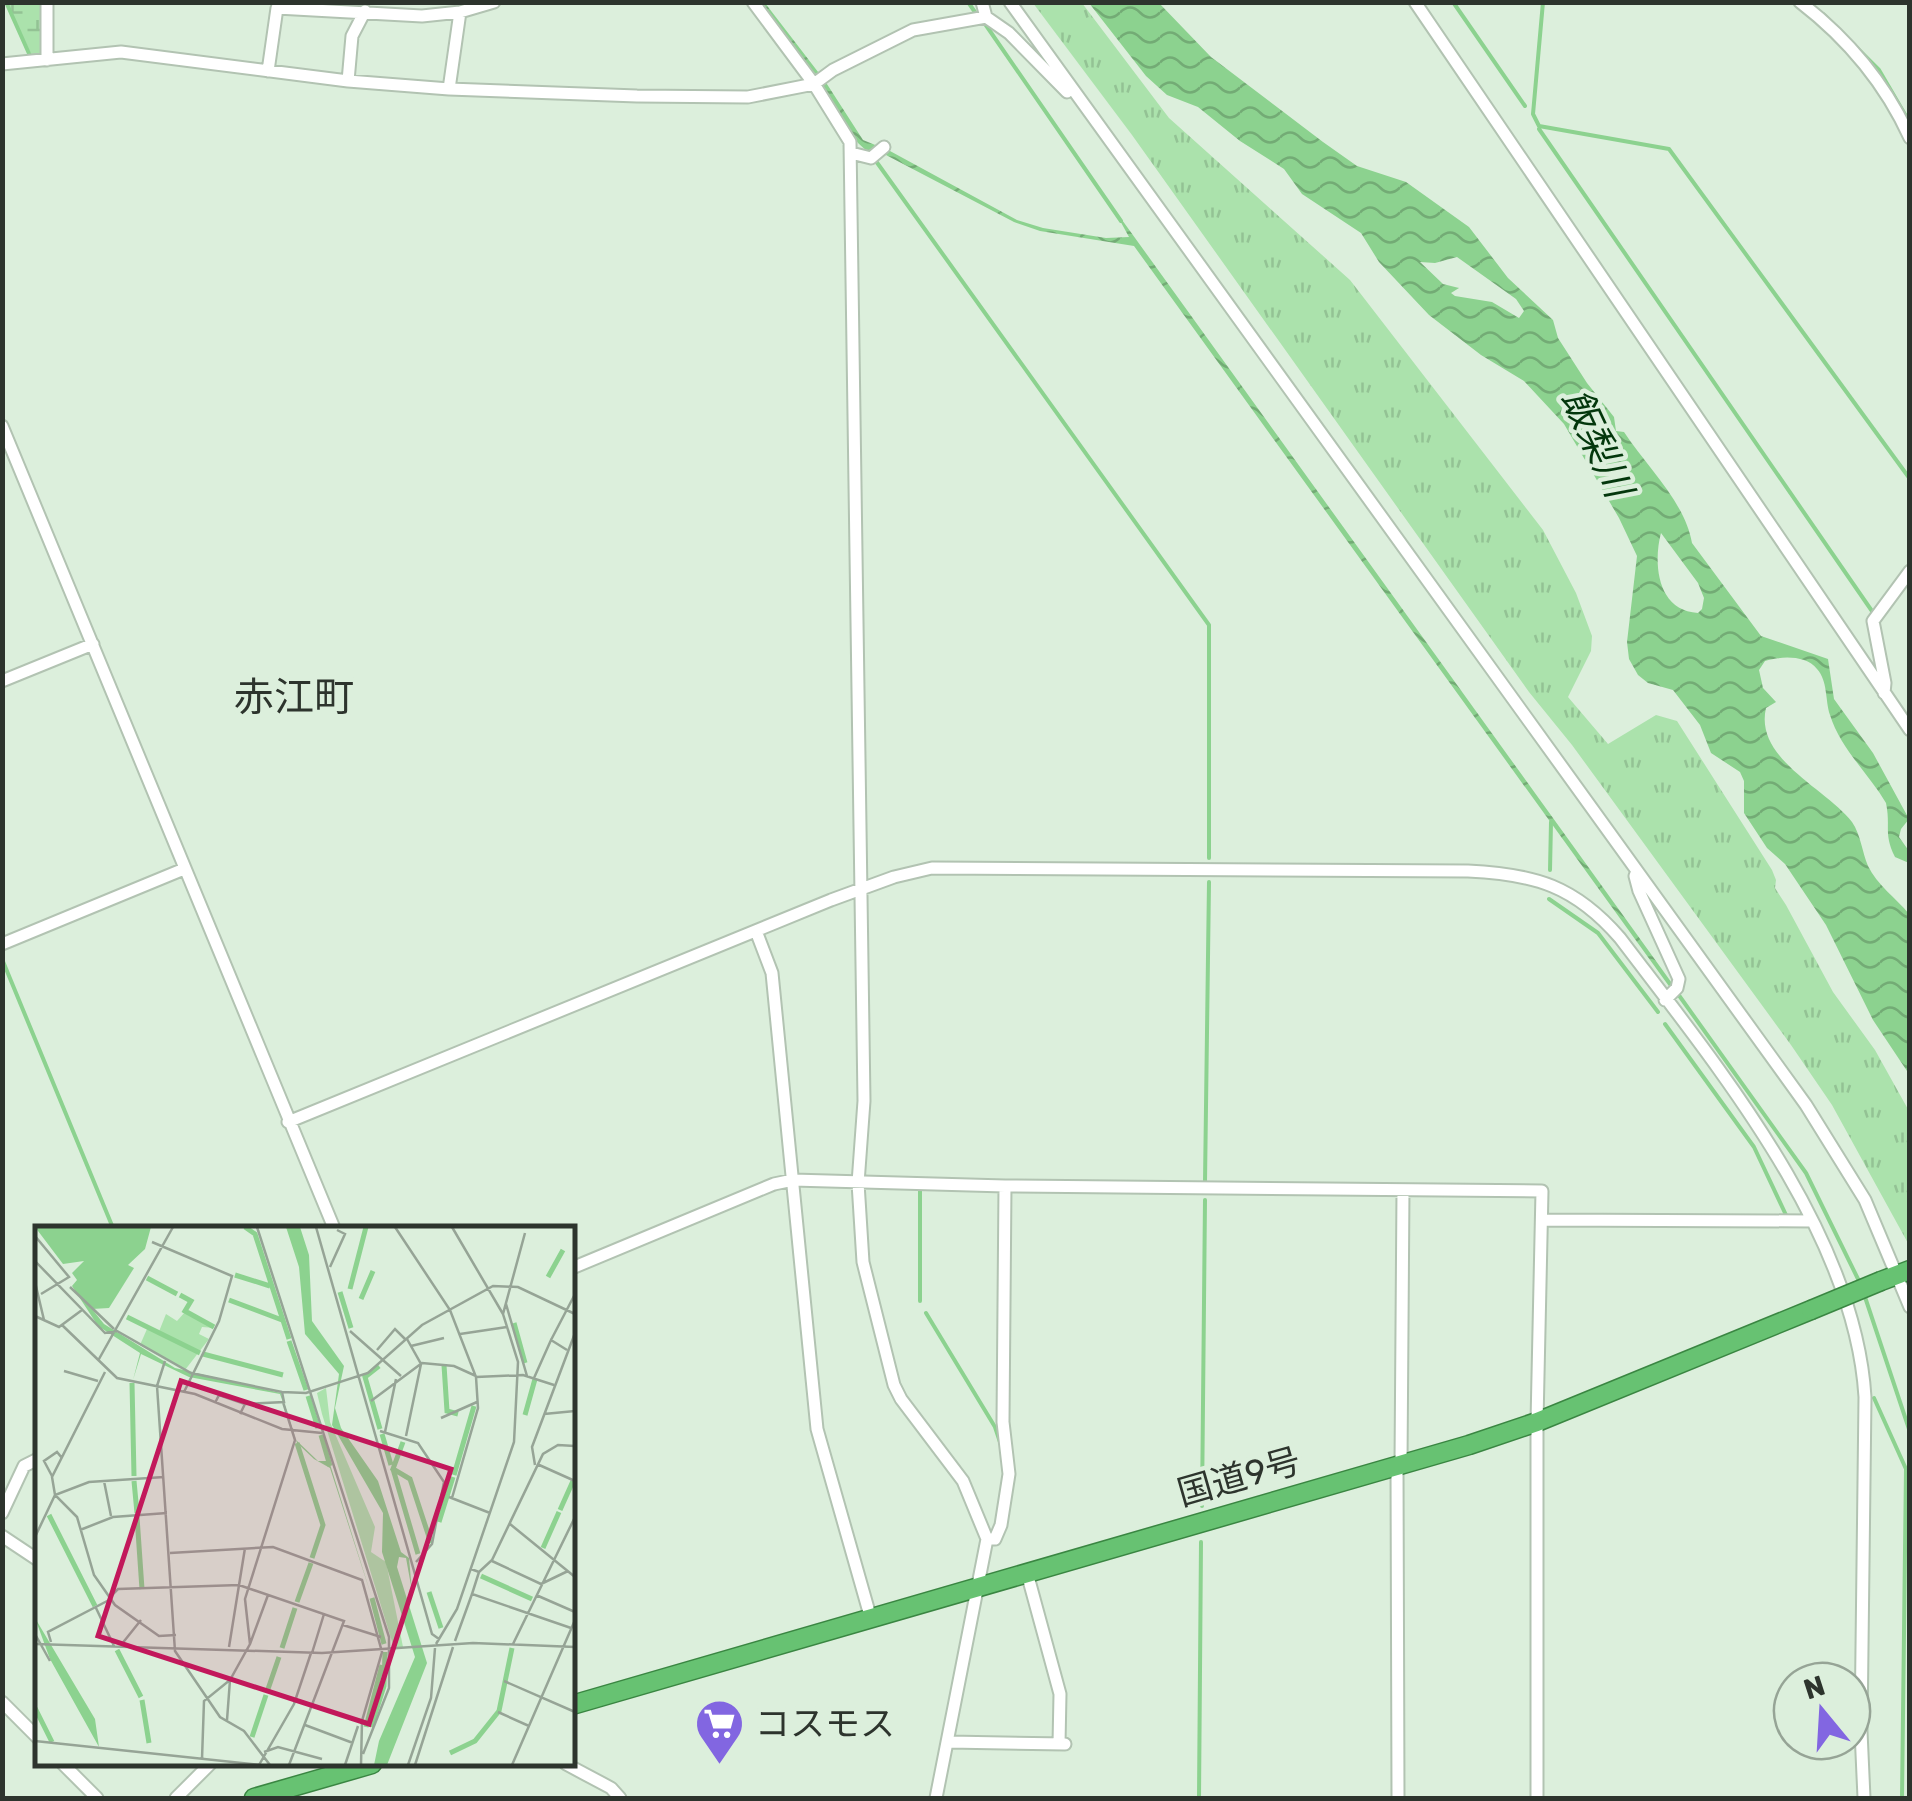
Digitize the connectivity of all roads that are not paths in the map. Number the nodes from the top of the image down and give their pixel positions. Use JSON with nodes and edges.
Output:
{"nodes":[{"id":1,"x":47,"y":2,"type":"edge"},
{"id":2,"x":494,"y":2,"type":"edge"},
{"id":3,"x":753,"y":2,"type":"edge"},
{"id":4,"x":982,"y":2,"type":"edge"},
{"id":5,"x":1010,"y":2,"type":"edge"},
{"id":6,"x":1415,"y":2,"type":"edge"},
{"id":7,"x":1800,"y":2,"type":"edge"},
{"id":8,"x":1424,"y":9,"type":"edge"},
{"id":9,"x":365,"y":11,"type":"junction"},
{"id":10,"x":460,"y":12,"type":"junction"},
{"id":11,"x":986,"y":18,"type":"junction"},
{"id":12,"x":47,"y":60,"type":"junction"},
{"id":13,"x":2,"y":64,"type":"edge"},
{"id":14,"x":268,"y":71,"type":"junction"},
{"id":15,"x":817,"y":80,"type":"junction"},
{"id":16,"x":348,"y":81,"type":"junction"},
{"id":17,"x":448,"y":88,"type":"junction"},
{"id":18,"x":1076,"y":94,"type":"junction"},
{"id":19,"x":1910,"y":138,"type":"edge"},
{"id":20,"x":851,"y":153,"type":"junction"},
{"id":21,"x":878,"y":154,"type":"dead end"},
{"id":22,"x":2,"y":426,"type":"edge"},
{"id":23,"x":1910,"y":571,"type":"edge"},
{"id":24,"x":93,"y":644,"type":"junction"},
{"id":25,"x":2,"y":682,"type":"edge"},
{"id":26,"x":1884,"y":694,"type":"junction"},
{"id":27,"x":1910,"y":730,"type":"edge"},
{"id":28,"x":184,"y":870,"type":"junction"},
{"id":29,"x":1638,"y":871,"type":"junction"},
{"id":30,"x":860,"y":890,"type":"junction"},
{"id":31,"x":756,"y":931,"type":"junction"},
{"id":32,"x":2,"y":944,"type":"edge"},
{"id":33,"x":1665,"y":1000,"type":"junction"},
{"id":34,"x":288,"y":1122,"type":"junction"},
{"id":35,"x":793,"y":1180,"type":"junction"},
{"id":36,"x":858,"y":1183,"type":"junction"},
{"id":37,"x":1005,"y":1186,"type":"junction"},
{"id":38,"x":1402,"y":1190,"type":"junction"},
{"id":39,"x":1542,"y":1220,"type":"junction"},
{"id":40,"x":1812,"y":1222,"type":"junction"},
{"id":41,"x":333,"y":1226,"type":"edge"},
{"id":42,"x":575,"y":1267,"type":"edge"},
{"id":43,"x":1898,"y":1275,"type":"edge"},
{"id":44,"x":1910,"y":1307,"type":"edge"},
{"id":45,"x":1537,"y":1422,"type":"junction"},
{"id":46,"x":35,"y":1460,"type":"edge"},
{"id":47,"x":1399,"y":1465,"type":"junction"},
{"id":48,"x":2,"y":1514,"type":"edge"},
{"id":49,"x":987,"y":1539,"type":"junction"},
{"id":50,"x":4,"y":1542,"type":"edge"},
{"id":51,"x":35,"y":1558,"type":"edge"},
{"id":52,"x":1027,"y":1572,"type":"junction"},
{"id":53,"x":978,"y":1587,"type":"junction"},
{"id":54,"x":870,"y":1619,"type":"junction"},
{"id":55,"x":2,"y":1702,"type":"edge"},
{"id":56,"x":575,"y":1704,"type":"edge"},
{"id":57,"x":35,"y":1735,"type":"edge"},
{"id":58,"x":949,"y":1742,"type":"junction"},
{"id":59,"x":64,"y":1766,"type":"edge"},
{"id":60,"x":208,"y":1766,"type":"edge"},
{"id":61,"x":365,"y":1766,"type":"edge"},
{"id":62,"x":570,"y":1766,"type":"edge"},
{"id":63,"x":97,"y":1798,"type":"edge"},
{"id":64,"x":176,"y":1798,"type":"edge"},
{"id":65,"x":254,"y":1798,"type":"edge"},
{"id":66,"x":620,"y":1798,"type":"edge"},
{"id":67,"x":936,"y":1798,"type":"edge"},
{"id":68,"x":1398,"y":1798,"type":"edge"},
{"id":69,"x":1537,"y":1798,"type":"edge"},
{"id":70,"x":1864,"y":1798,"type":"edge"}],
"edges":[{"from":1,"to":12,"type":"street"},
{"from":2,"to":10,"type":"street"},
{"from":3,"to":15,"type":"street"},
{"from":4,"to":11,"type":"street"},
{"from":5,"to":18,"type":"street"},
{"from":6,"to":8,"type":"street"},
{"from":7,"to":19,"type":"street"},
{"from":8,"to":26,"type":"street"},
{"from":9,"to":10,"type":"street"},
{"from":9,"to":14,"type":"street"},
{"from":9,"to":16,"type":"street"},
{"from":10,"to":17,"type":"street"},
{"from":11,"to":15,"type":"street"},
{"from":11,"to":18,"type":"street"},
{"from":12,"to":13,"type":"street"},
{"from":12,"to":14,"type":"street"},
{"from":14,"to":16,"type":"street"},
{"from":15,"to":17,"type":"street"},
{"from":15,"to":20,"type":"street"},
{"from":16,"to":17,"type":"street"},
{"from":18,"to":29,"type":"street"},
{"from":20,"to":21,"type":"street"},
{"from":20,"to":30,"type":"street"},
{"from":22,"to":24,"type":"street"},
{"from":23,"to":26,"type":"street"},
{"from":24,"to":25,"type":"street"},
{"from":24,"to":28,"type":"street"},
{"from":26,"to":27,"type":"street"},
{"from":28,"to":32,"type":"street"},
{"from":28,"to":34,"type":"street"},
{"from":29,"to":33,"type":"street"},
{"from":29,"to":43,"type":"street"},
{"from":30,"to":31,"type":"street"},
{"from":30,"to":33,"type":"street"},
{"from":30,"to":36,"type":"street"},
{"from":31,"to":34,"type":"street"},
{"from":31,"to":35,"type":"street"},
{"from":33,"to":40,"type":"street"},
{"from":34,"to":41,"type":"street"},
{"from":35,"to":36,"type":"street"},
{"from":35,"to":42,"type":"street"},
{"from":35,"to":54,"type":"street"},
{"from":36,"to":37,"type":"street"},
{"from":36,"to":49,"type":"street"},
{"from":37,"to":38,"type":"street"},
{"from":37,"to":49,"type":"street"},
{"from":38,"to":39,"type":"street"},
{"from":38,"to":47,"type":"street"},
{"from":39,"to":40,"type":"street"},
{"from":39,"to":45,"type":"street"},
{"from":40,"to":70,"type":"street"},
{"from":43,"to":44,"type":"street"},
{"from":43,"to":45,"type":"highway","name":"国道9号","bridge":true},
{"from":45,"to":47,"type":"highway","name":"国道9号"},
{"from":45,"to":69,"type":"street"},
{"from":46,"to":48,"type":"street"},
{"from":47,"to":52,"type":"highway","name":"国道9号"},
{"from":47,"to":68,"type":"street"},
{"from":49,"to":53,"type":"street"},
{"from":50,"to":51,"type":"street"},
{"from":52,"to":53,"type":"highway","name":"国道9号"},
{"from":52,"to":58,"type":"street"},
{"from":53,"to":54,"type":"highway","name":"国道9号"},
{"from":53,"to":58,"type":"street"},
{"from":54,"to":56,"type":"highway","name":"国道9号"},
{"from":55,"to":57,"type":"street"},
{"from":58,"to":67,"type":"street"},
{"from":59,"to":63,"type":"street"},
{"from":60,"to":64,"type":"street"},
{"from":61,"to":65,"type":"highway"},
{"from":62,"to":66,"type":"street"}]}
